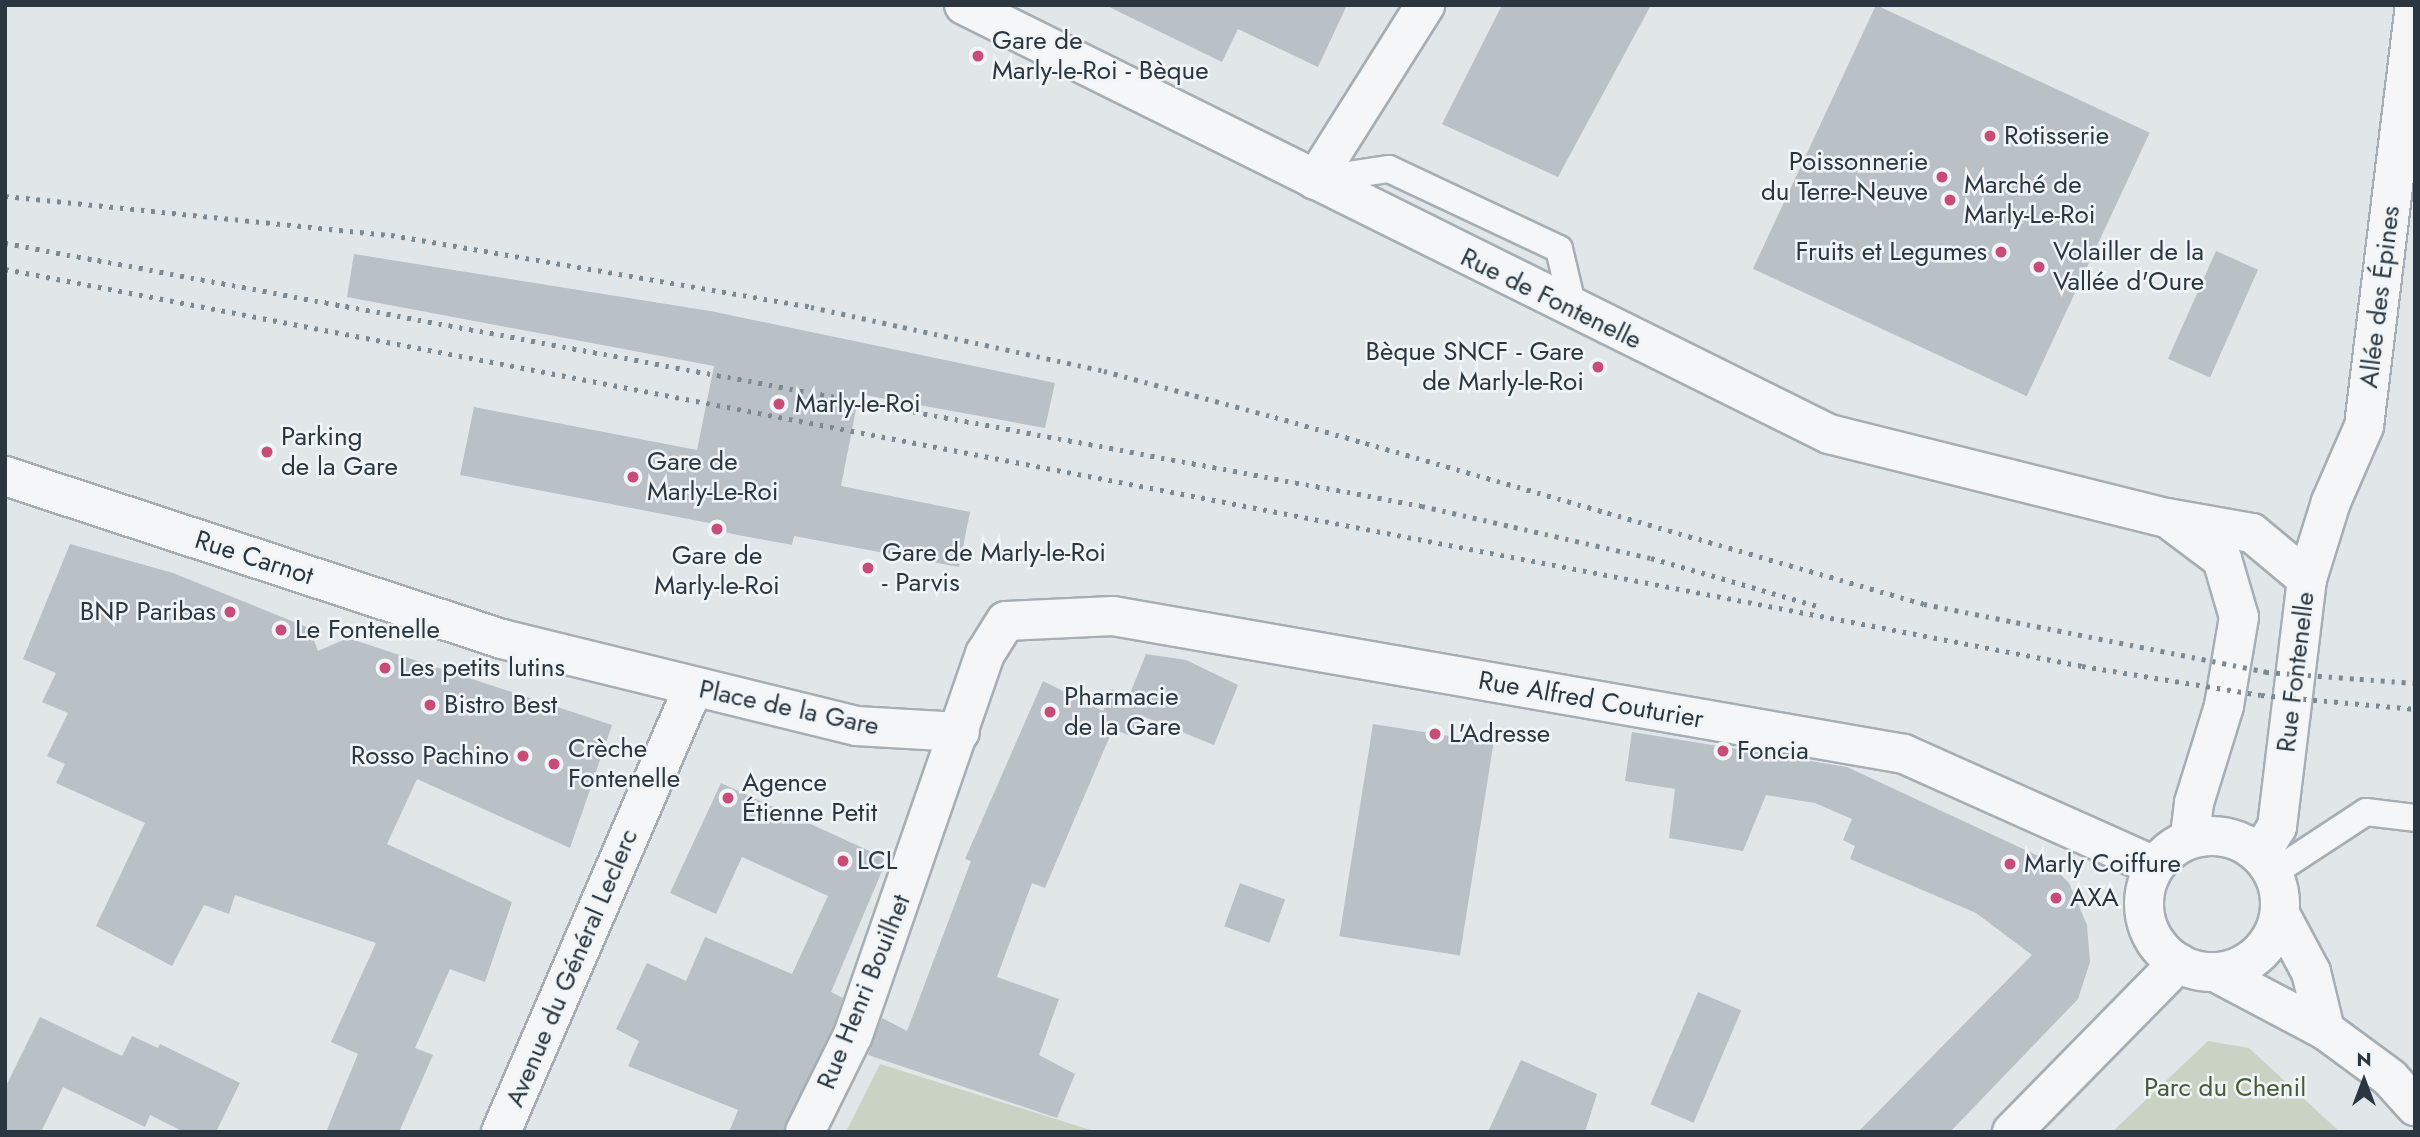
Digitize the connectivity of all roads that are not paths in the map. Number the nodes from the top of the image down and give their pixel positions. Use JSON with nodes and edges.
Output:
{"nodes":[{"id":1,"x":964,"y":5,"type":"edge"},
{"id":2,"x":1425,"y":5,"type":"edge"},
{"id":3,"x":2415,"y":5,"type":"edge"},
{"id":4,"x":1315,"y":180,"type":"junction"},
{"id":5,"x":2402,"y":223,"type":"edge"},
{"id":6,"x":5,"y":476,"type":"edge"},
{"id":7,"x":2167,"y":518,"type":"junction"},
{"id":8,"x":2307,"y":579,"type":"junction"},
{"id":9,"x":502,"y":639,"type":"joint"},
{"id":10,"x":693,"y":689,"type":"junction"},
{"id":11,"x":960,"y":732,"type":"junction"},
{"id":12,"x":2415,"y":817,"type":"edge"},
{"id":13,"x":2190,"y":838,"type":"junction"},
{"id":14,"x":2267,"y":864,"type":"junction"},
{"id":15,"x":2154,"y":866,"type":"junction"},
{"id":16,"x":2280,"y":914,"type":"junction"},
{"id":17,"x":2178,"y":963,"type":"junction"},
{"id":18,"x":2215,"y":972,"type":"junction"},
{"id":19,"x":2325,"y":1030,"type":"junction"},
{"id":20,"x":2415,"y":1106,"type":"edge"},
{"id":21,"x":501,"y":1132,"type":"edge"},
{"id":22,"x":805,"y":1132,"type":"edge"},
{"id":23,"x":2012,"y":1132,"type":"edge"}],
"edges":[{"from":1,"to":4,"type":"street","name":"Rue de Fontenelle"},
{"from":2,"to":4,"type":"street"},
{"from":3,"to":5,"type":"street","name":"Allée des Épines"},
{"from":4,"to":7,"type":"street","name":"Rue de Fontenelle"},
{"from":5,"to":8,"type":"street","name":"Allée des Épines"},
{"from":6,"to":9,"type":"street","name":"Rue Carnot"},
{"from":7,"to":8,"type":"street","name":"Rue Fontenelle"},
{"from":7,"to":13,"type":"street"},
{"from":8,"to":14,"type":"street","name":"Rue Fontenelle"},
{"from":9,"to":10,"type":"street","name":"Place de la Gare"},
{"from":10,"to":11,"type":"street","name":"Place de la Gare"},
{"from":10,"to":21,"type":"street","name":"Avenue du Général Leclerc"},
{"from":11,"to":15,"type":"street","name":"Rue Alfred Couturier"},
{"from":11,"to":22,"type":"street","name":"Rue Henri Bouilhet"},
{"from":12,"to":14,"type":"lane"},
{"from":13,"to":14,"type":"street"},
{"from":13,"to":15,"type":"street"},
{"from":14,"to":16,"type":"street"},
{"from":15,"to":17,"type":"street"},
{"from":16,"to":18,"type":"street"},
{"from":16,"to":19,"type":"street"},
{"from":17,"to":18,"type":"street"},
{"from":17,"to":23,"type":"street"},
{"from":18,"to":19,"type":"street"},
{"from":19,"to":20,"type":"street"}]}
